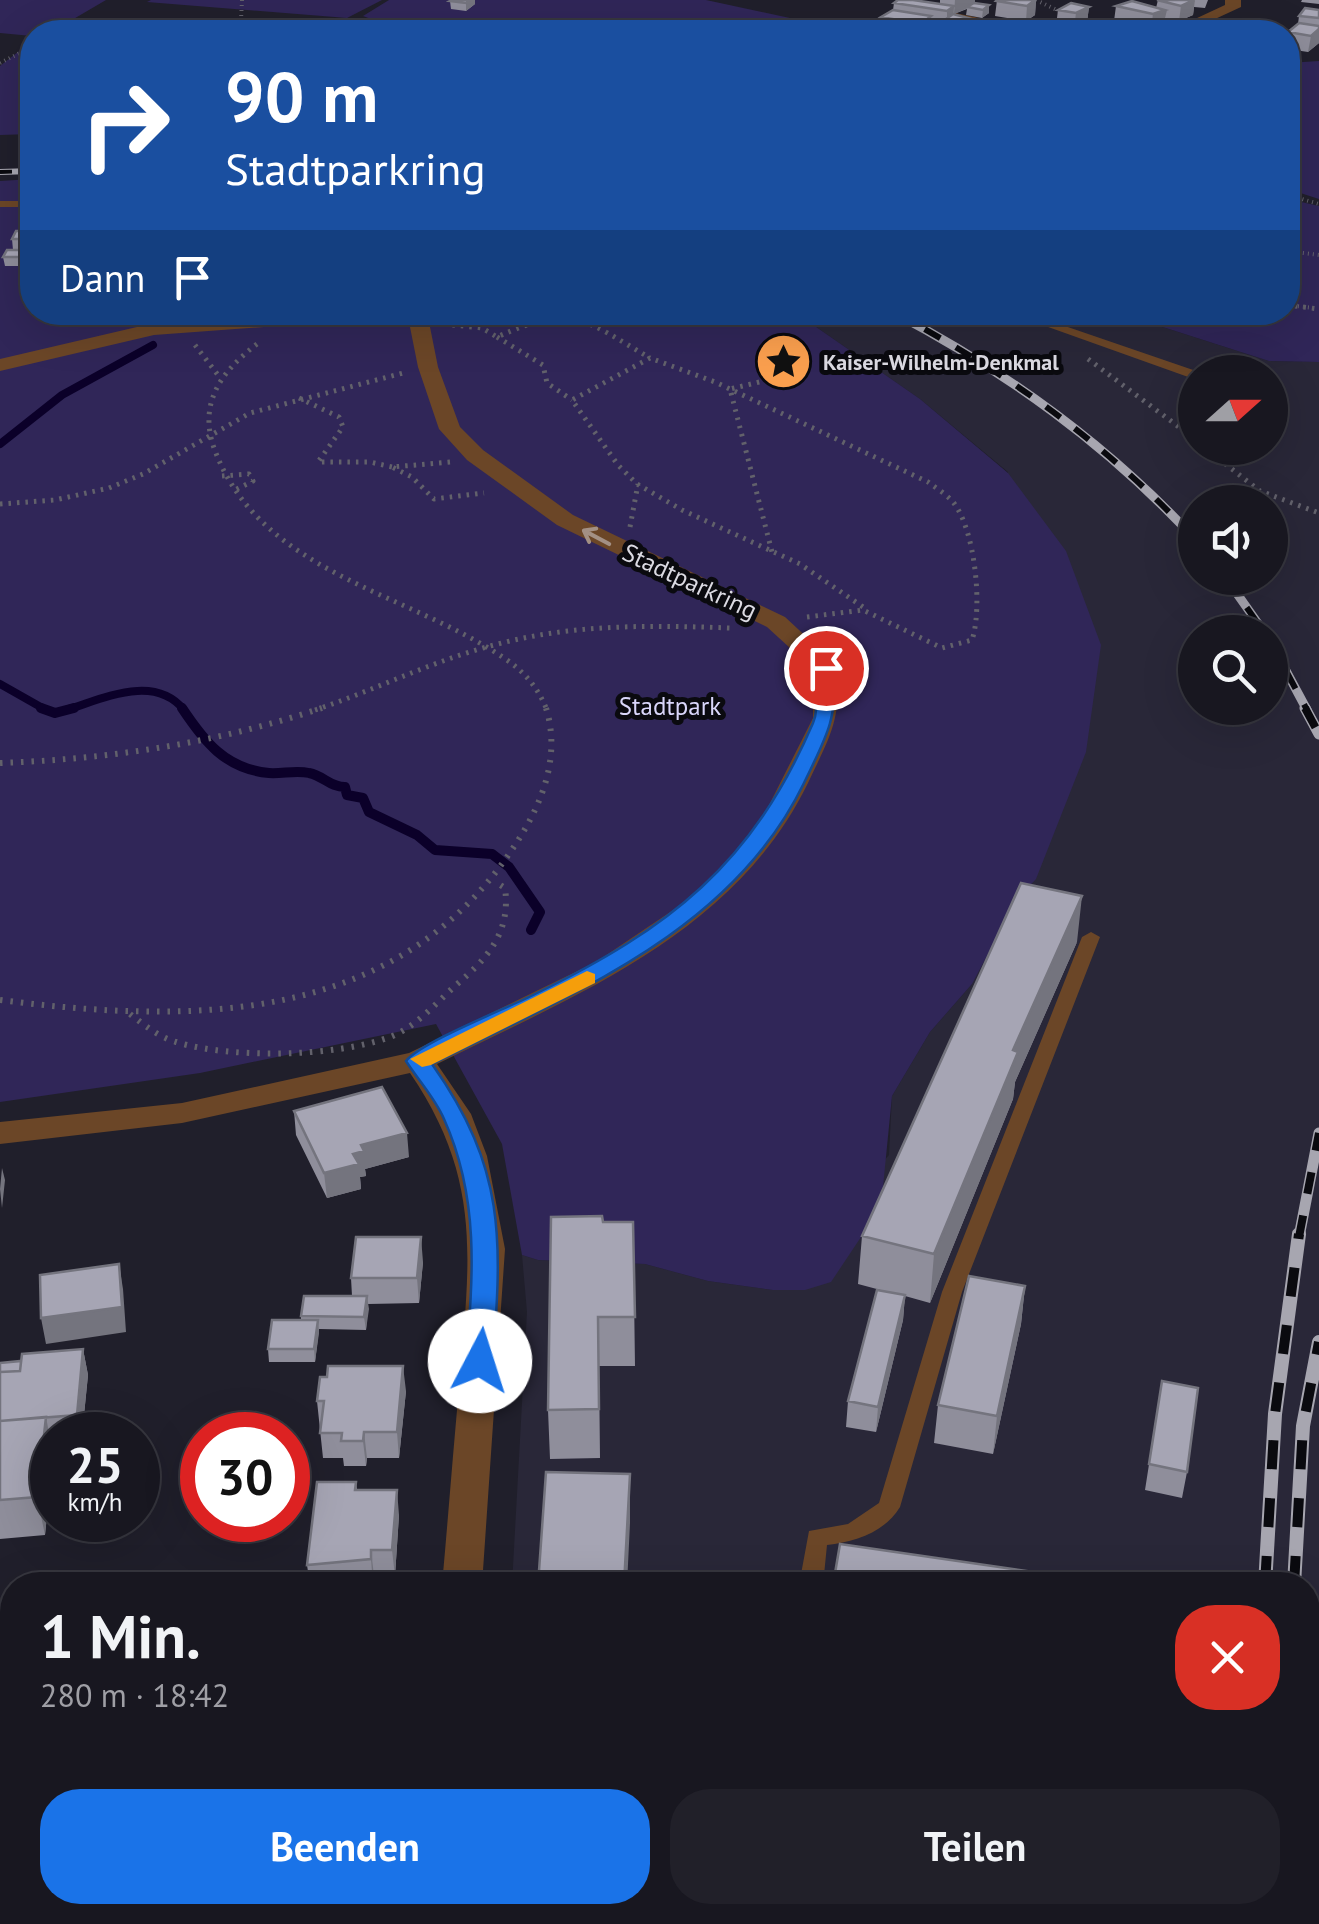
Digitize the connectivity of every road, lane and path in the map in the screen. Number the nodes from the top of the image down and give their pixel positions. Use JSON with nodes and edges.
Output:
{"nodes":[{"id":1,"x":1036,"y":0,"type":"edge"},
{"id":2,"x":1233,"y":0,"type":"edge"},
{"id":3,"x":1063,"y":13,"type":"edge"},
{"id":4,"x":934,"y":14,"type":"edge"},
{"id":5,"x":1078,"y":18,"type":"edge"},
{"id":6,"x":960,"y":20,"type":"edge"},
{"id":7,"x":1084,"y":20,"type":"edge"},
{"id":8,"x":1207,"y":20,"type":"edge"},
{"id":9,"x":193,"y":325,"type":"edge"},
{"id":10,"x":284,"y":325,"type":"edge"},
{"id":11,"x":418,"y":325,"type":"edge"},
{"id":12,"x":466,"y":325,"type":"edge"},
{"id":13,"x":523,"y":325,"type":"edge"},
{"id":14,"x":596,"y":325,"type":"edge"},
{"id":15,"x":1049,"y":325,"type":"edge"},
{"id":16,"x":1051,"y":325,"type":"edge"},
{"id":17,"x":498,"y":337,"type":"junction"},
{"id":18,"x":650,"y":358,"type":"junction"},
{"id":19,"x":765,"y":361,"type":"dead end"},
{"id":20,"x":0,"y":365,"type":"edge"},
{"id":21,"x":428,"y":367,"type":"junction"},
{"id":22,"x":1178,"y":370,"type":"edge"},
{"id":23,"x":730,"y":389,"type":"junction"},
{"id":24,"x":299,"y":398,"type":"junction"},
{"id":25,"x":572,"y":400,"type":"junction"},
{"id":26,"x":1178,"y":427,"type":"edge"},
{"id":27,"x":210,"y":430,"type":"junction"},
{"id":28,"x":475,"y":455,"type":"junction"},
{"id":29,"x":1227,"y":465,"type":"edge"},
{"id":30,"x":392,"y":467,"type":"junction"},
{"id":31,"x":222,"y":476,"type":"junction"},
{"id":32,"x":638,"y":484,"type":"junction"},
{"id":33,"x":515,"y":487,"type":"junction"},
{"id":34,"x":233,"y":491,"type":"junction"},
{"id":35,"x":0,"y":504,"type":"edge"},
{"id":36,"x":1319,"y":513,"type":"edge"},
{"id":37,"x":625,"y":551,"type":"junction"},
{"id":38,"x":772,"y":554,"type":"junction"},
{"id":39,"x":866,"y":610,"type":"junction"},
{"id":40,"x":776,"y":622,"type":"junction"},
{"id":41,"x":488,"y":647,"type":"junction"},
{"id":42,"x":0,"y":762,"type":"edge"},
{"id":43,"x":494,"y":881,"type":"junction"},
{"id":44,"x":1091,"y":938,"type":"dead end"},
{"id":45,"x":0,"y":1000,"type":"edge"},
{"id":46,"x":129,"y":1013,"type":"junction"},
{"id":47,"x":418,"y":1061,"type":"junction"},
{"id":48,"x":0,"y":1133,"type":"edge"},
{"id":49,"x":463,"y":1572,"type":"edge"},
{"id":50,"x":812,"y":1572,"type":"edge"}],
"edges":[{"from":1,"to":3,"type":"path"},
{"from":2,"to":8,"type":"street"},
{"from":4,"to":6,"type":"street"},
{"from":5,"to":7,"type":"path"},
{"from":9,"to":20,"type":"street"},
{"from":10,"to":27,"type":"path"},
{"from":11,"to":21,"type":"street","name":"Stadtparkring"},
{"from":12,"to":17,"type":"path"},
{"from":13,"to":17,"type":"path"},
{"from":14,"to":18,"type":"path"},
{"from":15,"to":26,"type":"path"},
{"from":16,"to":22,"type":"lane"},
{"from":17,"to":25,"type":"path"},
{"from":18,"to":23,"type":"path"},
{"from":18,"to":25,"type":"path"},
{"from":19,"to":23,"type":"path"},
{"from":21,"to":24,"type":"path"},
{"from":21,"to":28,"type":"street","name":"Stadtparkring"},
{"from":23,"to":38,"type":"path"},
{"from":23,"to":39,"type":"path"},
{"from":24,"to":27,"type":"path"},
{"from":24,"to":30,"type":"path"},
{"from":25,"to":32,"type":"path"},
{"from":27,"to":31,"type":"path"},
{"from":27,"to":35,"type":"path"},
{"from":28,"to":30,"type":"path"},
{"from":28,"to":33,"type":"street","name":"Stadtparkring"},
{"from":29,"to":36,"type":"path"},
{"from":30,"to":33,"type":"path"},
{"from":31,"to":34,"type":"path"},
{"from":31,"to":34,"type":"path"},
{"from":32,"to":37,"type":"path"},
{"from":32,"to":38,"type":"path"},
{"from":37,"to":33,"type":"street","name":"Stadtparkring","one_way":true},
{"from":34,"to":41,"type":"path"},
{"from":37,"to":40,"type":"street","name":"Stadtparkring"},
{"from":38,"to":39,"type":"path"},
{"from":39,"to":40,"type":"path"},
{"from":40,"to":41,"type":"path"},
{"from":40,"to":47,"type":"street","name":"Stadtparkring"},
{"from":41,"to":42,"type":"path"},
{"from":41,"to":43,"type":"path"},
{"from":43,"to":46,"type":"path"},
{"from":43,"to":46,"type":"path"},
{"from":44,"to":50,"type":"lane"},
{"from":45,"to":46,"type":"path"},
{"from":47,"to":48,"type":"street","name":"Stadtparkring"},
{"from":47,"to":49,"type":"street"}]}
